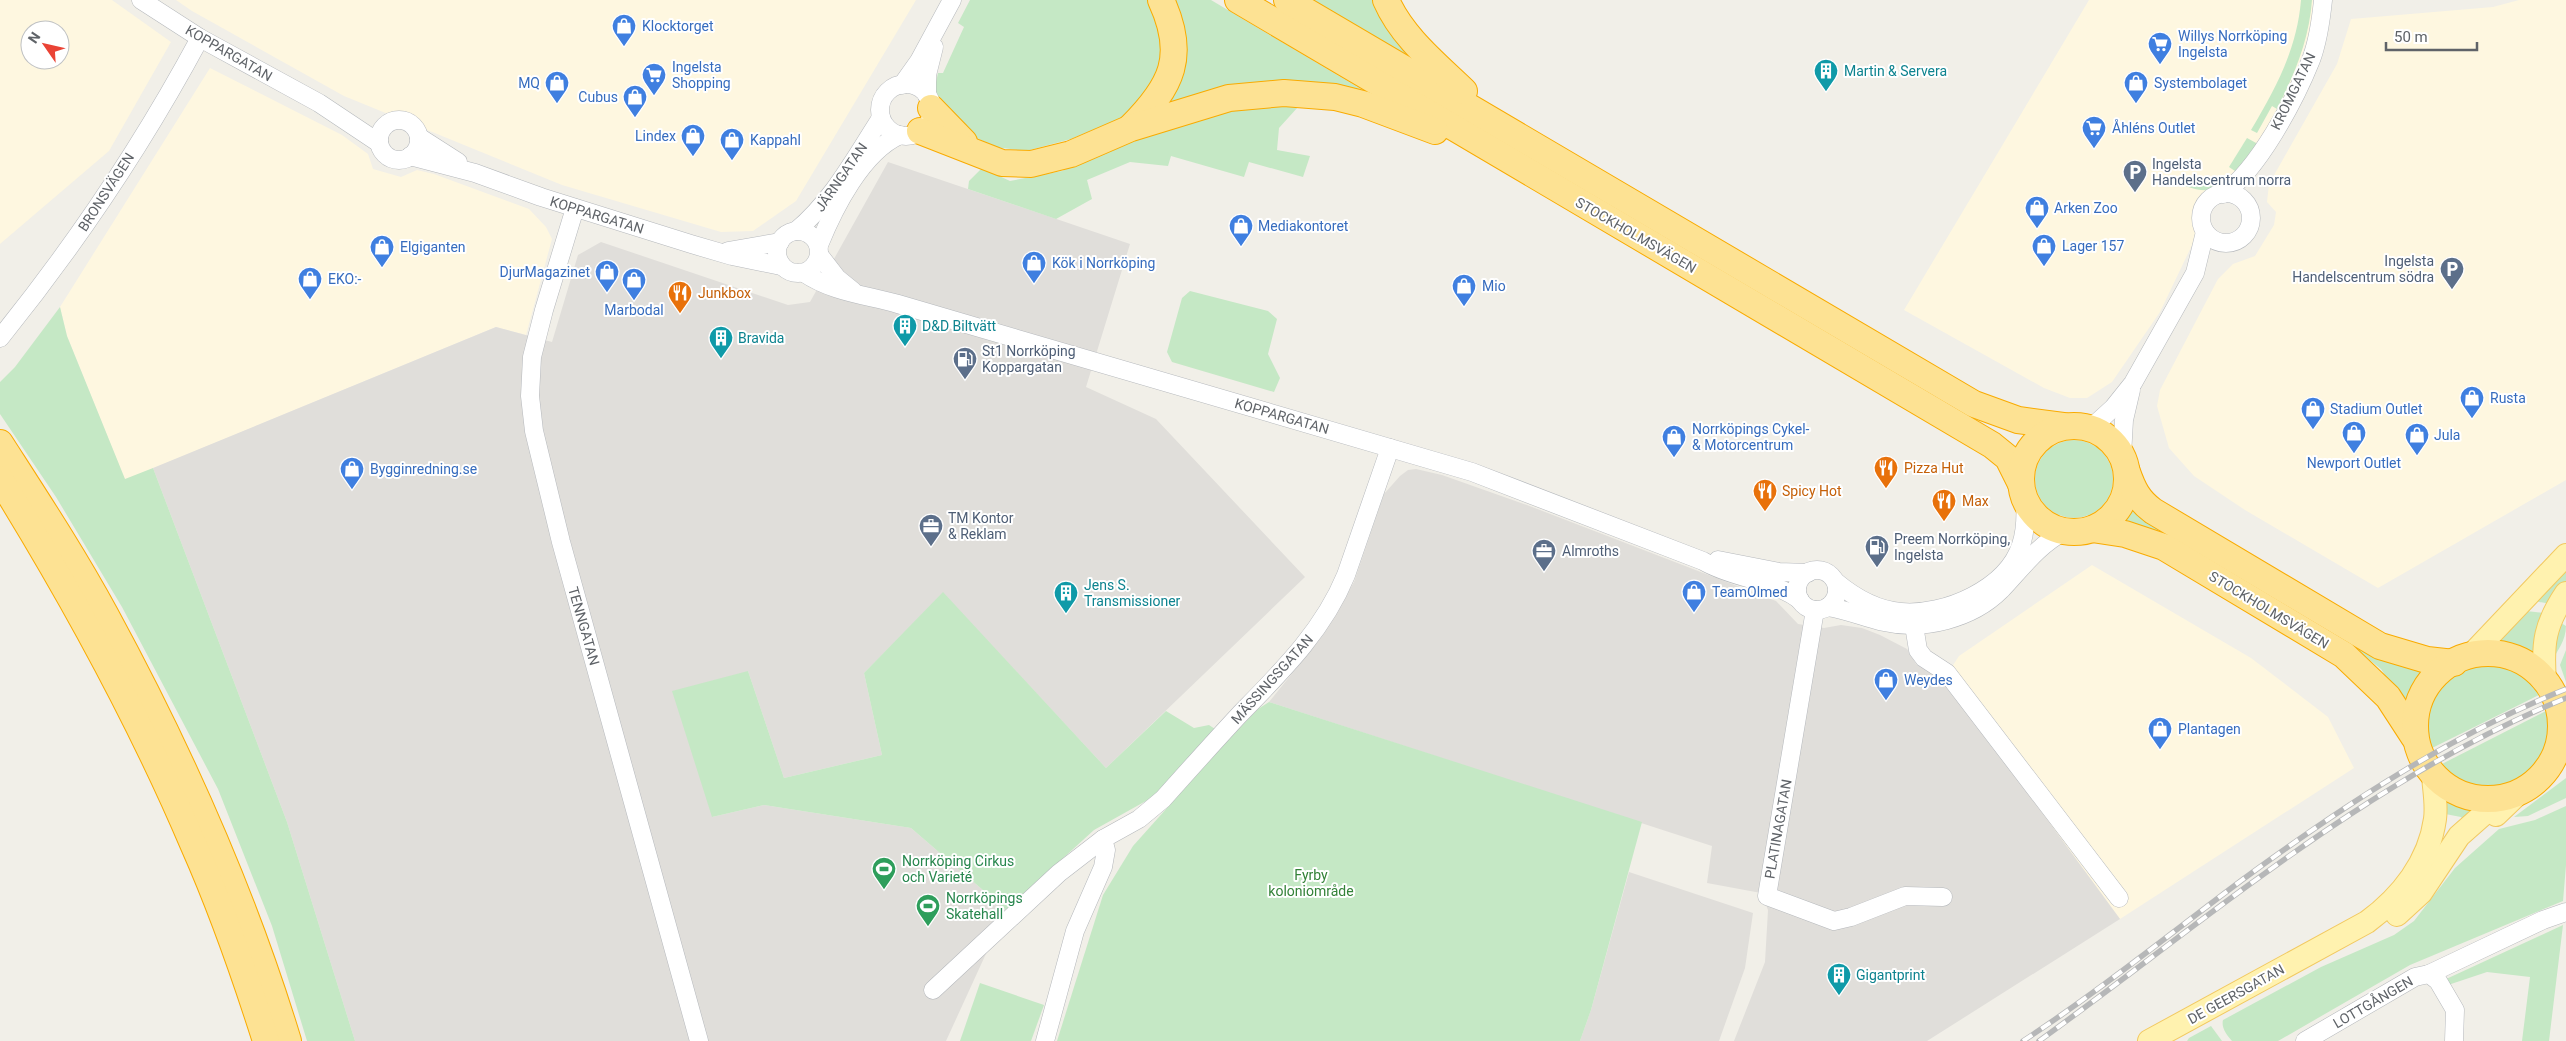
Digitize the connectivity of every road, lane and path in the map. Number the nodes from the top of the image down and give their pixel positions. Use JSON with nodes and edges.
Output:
{"nodes":[{"id":1,"x":141,"y":0,"type":"edge"},
{"id":2,"x":952,"y":0,"type":"edge"},
{"id":3,"x":1161,"y":0,"type":"edge"},
{"id":4,"x":1238,"y":0,"type":"edge"},
{"id":5,"x":1287,"y":0,"type":"edge"},
{"id":6,"x":1386,"y":0,"type":"edge"},
{"id":7,"x":2323,"y":0,"type":"edge"},
{"id":8,"x":940,"y":24,"type":"junction"},
{"id":9,"x":200,"y":38,"type":"junction"},
{"id":10,"x":902,"y":84,"type":"junction"},
{"id":11,"x":929,"y":102,"type":"junction"},
{"id":12,"x":319,"y":103,"type":"junction"},
{"id":13,"x":881,"y":118,"type":"junction"},
{"id":14,"x":389,"y":123,"type":"junction"},
{"id":15,"x":1497,"y":123,"type":"junction"},
{"id":16,"x":1131,"y":128,"type":"junction"},
{"id":17,"x":910,"y":133,"type":"junction"},
{"id":18,"x":418,"y":137,"type":"junction"},
{"id":19,"x":379,"y":143,"type":"junction"},
{"id":20,"x":975,"y":151,"type":"junction"},
{"id":21,"x":2262,"y":151,"type":"junction"},
{"id":22,"x":410,"y":156,"type":"junction"},
{"id":23,"x":1517,"y":164,"type":"junction"},
{"id":24,"x":475,"y":173,"type":"junction"},
{"id":25,"x":2222,"y":194,"type":"junction"},
{"id":26,"x":2247,"y":204,"type":"junction"},
{"id":27,"x":575,"y":208,"type":"junction"},
{"id":28,"x":796,"y":231,"type":"junction"},
{"id":29,"x":2205,"y":232,"type":"junction"},
{"id":30,"x":780,"y":242,"type":"junction"},
{"id":31,"x":2225,"y":244,"type":"junction"},
{"id":32,"x":819,"y":250,"type":"junction"},
{"id":33,"x":720,"y":252,"type":"junction"},
{"id":34,"x":781,"y":266,"type":"junction"},
{"id":35,"x":804,"y":273,"type":"junction"},
{"id":36,"x":2195,"y":273,"type":"junction"},
{"id":37,"x":853,"y":292,"type":"junction"},
{"id":38,"x":0,"y":338,"type":"edge"},
{"id":39,"x":2132,"y":383,"type":"junction"},
{"id":40,"x":2078,"y":427,"type":"junction"},
{"id":41,"x":0,"y":443,"type":"edge"},
{"id":42,"x":1390,"y":448,"type":"junction"},
{"id":43,"x":2124,"y":464,"type":"junction"},
{"id":44,"x":0,"y":479,"type":"edge"},
{"id":45,"x":2023,"y":492,"type":"junction"},
{"id":46,"x":2092,"y":529,"type":"junction"},
{"id":47,"x":2065,"y":531,"type":"junction"},
{"id":48,"x":2566,"y":555,"type":"edge"},
{"id":49,"x":1703,"y":561,"type":"junction"},
{"id":50,"x":1808,"y":573,"type":"junction"},
{"id":51,"x":1836,"y":582,"type":"junction"},
{"id":52,"x":2566,"y":593,"type":"edge"},
{"id":53,"x":1800,"y":600,"type":"junction"},
{"id":54,"x":1822,"y":609,"type":"junction"},
{"id":55,"x":1913,"y":619,"type":"junction"},
{"id":56,"x":2463,"y":658,"type":"junction"},
{"id":57,"x":2546,"y":680,"type":"junction"},
{"id":58,"x":2563,"y":708,"type":"edge"},
{"id":59,"x":2414,"y":738,"type":"junction"},
{"id":60,"x":2566,"y":760,"type":"edge"},
{"id":61,"x":2542,"y":774,"type":"junction"},
{"id":62,"x":2432,"y":776,"type":"junction"},
{"id":63,"x":2511,"y":794,"type":"junction"},
{"id":64,"x":1103,"y":838,"type":"junction"},
{"id":65,"x":1943,"y":897,"type":"dead end"},
{"id":66,"x":2119,"y":898,"type":"dead end"},
{"id":67,"x":2566,"y":912,"type":"edge"},
{"id":68,"x":2296,"y":961,"type":"junction"},
{"id":69,"x":2429,"y":974,"type":"junction"},
{"id":70,"x":933,"y":990,"type":"dead end"},
{"id":71,"x":2162,"y":1038,"type":"edge"},
{"id":72,"x":266,"y":1041,"type":"edge"},
{"id":73,"x":288,"y":1041,"type":"edge"},
{"id":74,"x":699,"y":1041,"type":"edge"},
{"id":75,"x":1045,"y":1041,"type":"edge"},
{"id":76,"x":2305,"y":1041,"type":"edge"},
{"id":77,"x":2454,"y":1041,"type":"edge"}],
"edges":[{"from":1,"to":9,"type":"street","name":"KOPPARGATAN"},
{"from":2,"to":8,"type":"street"},
{"from":3,"to":16,"type":"highway"},
{"from":4,"to":23,"type":"highway","name":"STOCKHOLMSVÄGEN"},
{"from":5,"to":15,"type":"highway","name":"STOCKHOLMSVÄGEN"},
{"from":6,"to":15,"type":"highway"},
{"from":7,"to":21,"type":"street","name":"KROMGATAN"},
{"from":8,"to":10,"type":"street"},
{"from":8,"to":11,"type":"street"},
{"from":9,"to":12,"type":"street","name":"KOPPARGATAN"},
{"from":9,"to":38,"type":"street","name":"BRONSVÄGEN"},
{"from":10,"to":11,"type":"street"},
{"from":10,"to":13,"type":"street"},
{"from":11,"to":17,"type":"street"},
{"from":11,"to":20,"type":"highway"},
{"from":12,"to":14,"type":"street","name":"KOPPARGATAN"},
{"from":12,"to":19,"type":"street","name":"KOPPARGATAN"},
{"from":13,"to":17,"type":"street"},
{"from":13,"to":28,"type":"street","name":"JÄRNGATAN"},
{"from":14,"to":18,"type":"street"},
{"from":14,"to":19,"type":"street"},
{"from":15,"to":40,"type":"highway","name":"STOCKHOLMSVÄGEN"},
{"from":16,"to":20,"type":"highway"},
{"from":16,"to":23,"type":"highway"},
{"from":17,"to":20,"type":"highway"},
{"from":17,"to":32,"type":"street","name":"JÄRNGATAN"},
{"from":18,"to":22,"type":"street"},
{"from":18,"to":24,"type":"street","name":"KOPPARGATAN"},
{"from":19,"to":22,"type":"street"},
{"from":21,"to":25,"type":"street","name":"KROMGATAN"},
{"from":21,"to":26,"type":"street","name":"KROMGATAN"},
{"from":22,"to":24,"type":"street","name":"KOPPARGATAN"},
{"from":23,"to":45,"type":"highway","name":"STOCKHOLMSVÄGEN"},
{"from":24,"to":27,"type":"street","name":"KOPPARGATAN"},
{"from":25,"to":26,"type":"street"},
{"from":25,"to":29,"type":"street"},
{"from":26,"to":31,"type":"street"},
{"from":27,"to":33,"type":"street","name":"KOPPARGATAN"},
{"from":27,"to":74,"type":"street","name":"TENNGATAN"},
{"from":28,"to":30,"type":"street"},
{"from":28,"to":32,"type":"street"},
{"from":29,"to":31,"type":"street"},
{"from":29,"to":36,"type":"street"},
{"from":30,"to":33,"type":"street","name":"KOPPARGATAN"},
{"from":30,"to":34,"type":"street"},
{"from":31,"to":36,"type":"street"},
{"from":32,"to":35,"type":"street"},
{"from":32,"to":37,"type":"street","name":"KOPPARGATAN"},
{"from":33,"to":34,"type":"street","name":"KOPPARGATAN"},
{"from":34,"to":35,"type":"street"},
{"from":35,"to":37,"type":"street","name":"KOPPARGATAN"},
{"from":36,"to":39,"type":"street"},
{"from":37,"to":42,"type":"street","name":"KOPPARGATAN"},
{"from":39,"to":40,"type":"street"},
{"from":39,"to":43,"type":"street"},
{"from":40,"to":43,"type":"highway"},
{"from":40,"to":45,"type":"highway"},
{"from":41,"to":73,"type":"highway"},
{"from":42,"to":49,"type":"street","name":"KOPPARGATAN"},
{"from":42,"to":64,"type":"street","name":"MÄSSINGSGATAN"},
{"from":43,"to":46,"type":"highway"},
{"from":43,"to":56,"type":"highway","name":"STOCKHOLMSVÄGEN"},
{"from":44,"to":72,"type":"highway"},
{"from":45,"to":47,"type":"highway"},
{"from":45,"to":55,"type":"street"},
{"from":46,"to":47,"type":"highway"},
{"from":46,"to":59,"type":"highway","name":"STOCKHOLMSVÄGEN"},
{"from":47,"to":55,"type":"street"},
{"from":48,"to":56,"type":"main road"},
{"from":49,"to":50,"type":"street","name":"KOPPARGATAN"},
{"from":49,"to":53,"type":"street","name":"KOPPARGATAN"},
{"from":50,"to":51,"type":"street"},
{"from":50,"to":53,"type":"street"},
{"from":51,"to":54,"type":"street"},
{"from":51,"to":55,"type":"street"},
{"from":52,"to":57,"type":"main road"},
{"from":53,"to":54,"type":"street"},
{"from":54,"to":55,"type":"street"},
{"from":54,"to":65,"type":"street","name":"PLATINAGATAN"},
{"from":55,"to":66,"type":"street"},
{"from":56,"to":57,"type":"highway"},
{"from":56,"to":59,"type":"highway"},
{"from":57,"to":58,"type":"highway"},
{"from":58,"to":61,"type":"highway"},
{"from":59,"to":62,"type":"highway"},
{"from":60,"to":61,"type":"highway"},
{"from":61,"to":63,"type":"highway"},
{"from":62,"to":63,"type":"highway"},
{"from":62,"to":68,"type":"main road","name":"DE GEERSGATAN"},
{"from":63,"to":68,"type":"main road","name":"DE GEERSGATAN"},
{"from":64,"to":70,"type":"street","name":"MÄSSINGSGATAN"},
{"from":64,"to":75,"type":"street"},
{"from":67,"to":69,"type":"street"},
{"from":68,"to":71,"type":"main road","name":"DE GEERSGATAN"},
{"from":69,"to":76,"type":"street","name":"LOTTGÅNGEN"},
{"from":69,"to":77,"type":"street","name":"LOTTGÅNGEN"}]}
